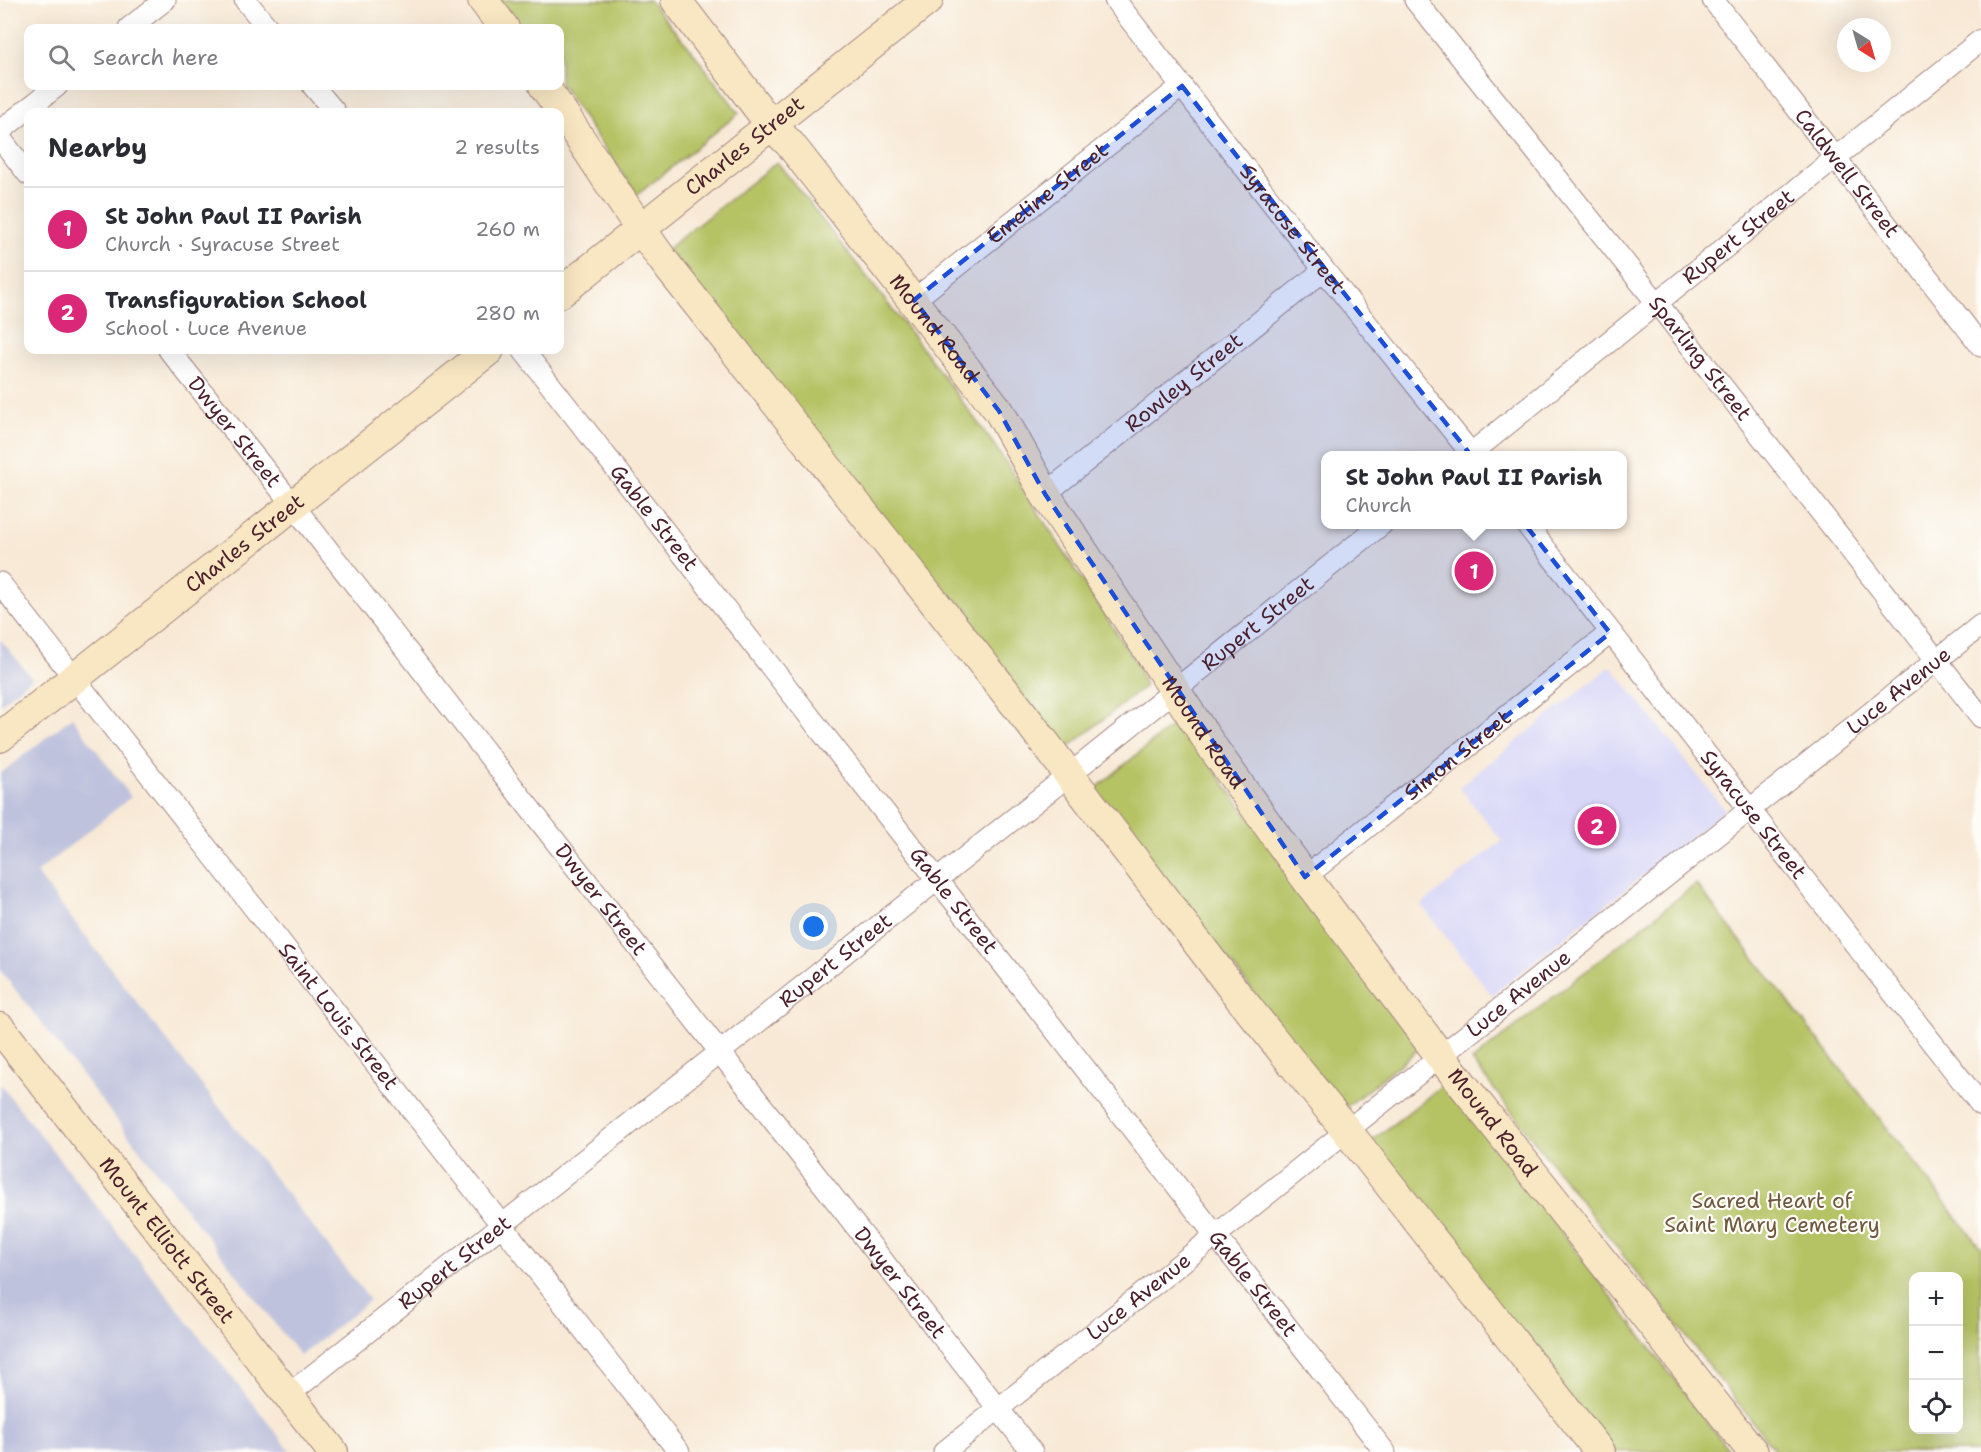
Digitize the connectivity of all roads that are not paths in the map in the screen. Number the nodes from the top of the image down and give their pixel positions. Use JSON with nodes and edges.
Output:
{"nodes":[{"id":1,"x":165,"y":0,"type":"edge"},
{"id":2,"x":245,"y":0,"type":"edge"},
{"id":3,"x":483,"y":0,"type":"edge"},
{"id":4,"x":676,"y":0,"type":"edge"},
{"id":5,"x":928,"y":0,"type":"edge"},
{"id":6,"x":1115,"y":0,"type":"edge"},
{"id":7,"x":1415,"y":0,"type":"edge"},
{"id":8,"x":1713,"y":0,"type":"edge"},
{"id":9,"x":134,"y":24,"type":"edge"},
{"id":10,"x":265,"y":24,"type":"edge"},
{"id":11,"x":501,"y":24,"type":"edge"},
{"id":12,"x":1981,"y":40,"type":"edge"},
{"id":13,"x":1182,"y":86,"type":"junction"},
{"id":14,"x":52,"y":90,"type":"edge"},
{"id":15,"x":317,"y":90,"type":"edge"},
{"id":16,"x":547,"y":90,"type":"edge"},
{"id":17,"x":29,"y":108,"type":"edge"},
{"id":18,"x":332,"y":108,"type":"edge"},
{"id":19,"x":560,"y":108,"type":"edge"},
{"id":20,"x":24,"y":112,"type":"edge"},
{"id":21,"x":564,"y":113,"type":"edge"},
{"id":22,"x":771,"y":125,"type":"junction"},
{"id":23,"x":0,"y":131,"type":"edge"},
{"id":24,"x":0,"y":138,"type":"edge"},
{"id":25,"x":1834,"y":159,"type":"junction"},
{"id":26,"x":24,"y":169,"type":"edge"},
{"id":27,"x":640,"y":230,"type":"junction"},
{"id":28,"x":1324,"y":270,"type":"junction"},
{"id":29,"x":564,"y":290,"type":"edge"},
{"id":30,"x":914,"y":300,"type":"junction"},
{"id":31,"x":1657,"y":303,"type":"junction"},
{"id":32,"x":1981,"y":346,"type":"edge"},
{"id":33,"x":172,"y":354,"type":"edge"},
{"id":34,"x":484,"y":354,"type":"edge"},
{"id":35,"x":527,"y":354,"type":"edge"},
{"id":36,"x":1468,"y":451,"type":"edge"},
{"id":37,"x":1476,"y":451,"type":"edge"},
{"id":38,"x":1045,"y":494,"type":"junction"},
{"id":39,"x":293,"y":505,"type":"junction"},
{"id":40,"x":1377,"y":529,"type":"edge"},
{"id":41,"x":1529,"y":529,"type":"edge"},
{"id":42,"x":0,"y":583,"type":"edge"},
{"id":43,"x":1981,"y":625,"type":"edge"},
{"id":44,"x":1610,"y":633,"type":"junction"},
{"id":45,"x":1937,"y":660,"type":"junction"},
{"id":46,"x":75,"y":677,"type":"junction"},
{"id":47,"x":1175,"y":690,"type":"junction"},
{"id":48,"x":1981,"y":717,"type":"edge"},
{"id":49,"x":0,"y":737,"type":"edge"},
{"id":50,"x":1069,"y":775,"type":"junction"},
{"id":51,"x":1750,"y":811,"type":"junction"},
{"id":52,"x":1305,"y":878,"type":"junction"},
{"id":53,"x":937,"y":880,"type":"junction"},
{"id":54,"x":0,"y":1028,"type":"edge"},
{"id":55,"x":719,"y":1052,"type":"junction"},
{"id":56,"x":1441,"y":1057,"type":"junction"},
{"id":57,"x":1981,"y":1105,"type":"edge"},
{"id":58,"x":1347,"y":1131,"type":"junction"},
{"id":59,"x":502,"y":1225,"type":"junction"},
{"id":60,"x":1215,"y":1236,"type":"junction"},
{"id":61,"x":288,"y":1395,"type":"junction"},
{"id":62,"x":998,"y":1409,"type":"junction"},
{"id":63,"x":333,"y":1452,"type":"edge"},
{"id":64,"x":679,"y":1452,"type":"edge"},
{"id":65,"x":944,"y":1452,"type":"edge"},
{"id":66,"x":1032,"y":1452,"type":"edge"},
{"id":67,"x":1385,"y":1452,"type":"edge"},
{"id":68,"x":1600,"y":1452,"type":"edge"},
{"id":69,"x":1753,"y":1452,"type":"edge"}],
"edges":[{"from":1,"to":9,"type":"street"},
{"from":2,"to":10,"type":"street"},
{"from":3,"to":11,"type":"main road"},
{"from":4,"to":22,"type":"main road","name":"Mound Road"},
{"from":5,"to":22,"type":"main road","name":"Charles Street"},
{"from":6,"to":13,"type":"street","name":"Syracuse Street"},
{"from":7,"to":31,"type":"street","name":"Sparling Street"},
{"from":8,"to":25,"type":"street","name":"Caldwell Street"},
{"from":12,"to":25,"type":"street","name":"Rupert Street"},
{"from":13,"to":28,"type":"street","name":"Syracuse Street"},
{"from":13,"to":30,"type":"street","name":"Emeline Street"},
{"from":14,"to":17,"type":"street"},
{"from":15,"to":18,"type":"street"},
{"from":16,"to":19,"type":"main road"},
{"from":20,"to":23,"type":"street"},
{"from":21,"to":27,"type":"main road"},
{"from":22,"to":27,"type":"main road","name":"Charles Street"},
{"from":22,"to":30,"type":"main road","name":"Mound Road"},
{"from":24,"to":26,"type":"street"},
{"from":25,"to":31,"type":"street","name":"Rupert Street"},
{"from":25,"to":32,"type":"street","name":"Caldwell Street"},
{"from":27,"to":29,"type":"main road","name":"Charles Street"},
{"from":27,"to":50,"type":"main road"},
{"from":28,"to":36,"type":"street","name":"Syracuse Street"},
{"from":28,"to":38,"type":"street","name":"Rowley Street"},
{"from":30,"to":38,"type":"main road","name":"Mound Road"},
{"from":31,"to":37,"type":"street","name":"Rupert Street"},
{"from":31,"to":45,"type":"street","name":"Sparling Street"},
{"from":33,"to":39,"type":"street","name":"Dwyer Street"},
{"from":34,"to":39,"type":"main road","name":"Charles Street"},
{"from":35,"to":53,"type":"street","name":"Gable Street"},
{"from":38,"to":47,"type":"main road","name":"Mound Road"},
{"from":39,"to":46,"type":"main road","name":"Charles Street"},
{"from":39,"to":55,"type":"street","name":"Dwyer Street"},
{"from":40,"to":47,"type":"street","name":"Rupert Street"},
{"from":41,"to":44,"type":"street","name":"Syracuse Street"},
{"from":42,"to":46,"type":"street","name":"Saint Louis Street"},
{"from":43,"to":45,"type":"street","name":"Luce Avenue"},
{"from":44,"to":51,"type":"street","name":"Syracuse Street"},
{"from":44,"to":52,"type":"street","name":"Simon Street"},
{"from":45,"to":48,"type":"street","name":"Sparling Street"},
{"from":45,"to":51,"type":"street","name":"Luce Avenue"},
{"from":46,"to":49,"type":"main road","name":"Charles Street"},
{"from":46,"to":59,"type":"street","name":"Saint Louis Street"},
{"from":47,"to":50,"type":"street","name":"Rupert Street"},
{"from":47,"to":52,"type":"main road","name":"Mound Road"},
{"from":50,"to":53,"type":"street","name":"Rupert Street"},
{"from":50,"to":58,"type":"main road"},
{"from":51,"to":56,"type":"street","name":"Luce Avenue"},
{"from":51,"to":57,"type":"street","name":"Syracuse Street"},
{"from":52,"to":56,"type":"main road","name":"Mound Road"},
{"from":53,"to":55,"type":"street","name":"Rupert Street"},
{"from":53,"to":60,"type":"street","name":"Gable Street"},
{"from":54,"to":61,"type":"main road","name":"Mount Elliott Street"},
{"from":55,"to":59,"type":"street","name":"Rupert Street"},
{"from":55,"to":62,"type":"street","name":"Dwyer Street"},
{"from":56,"to":58,"type":"street","name":"Luce Avenue"},
{"from":56,"to":69,"type":"main road","name":"Mound Road"},
{"from":58,"to":60,"type":"street","name":"Luce Avenue"},
{"from":58,"to":68,"type":"main road"},
{"from":59,"to":61,"type":"street","name":"Rupert Street"},
{"from":59,"to":64,"type":"street","name":"Saint Louis Street"},
{"from":60,"to":62,"type":"street","name":"Luce Avenue"},
{"from":60,"to":67,"type":"street","name":"Gable Street"},
{"from":61,"to":63,"type":"main road","name":"Mount Elliott Street"},
{"from":62,"to":65,"type":"street","name":"Luce Avenue"},
{"from":62,"to":66,"type":"street","name":"Dwyer Street"}]}
